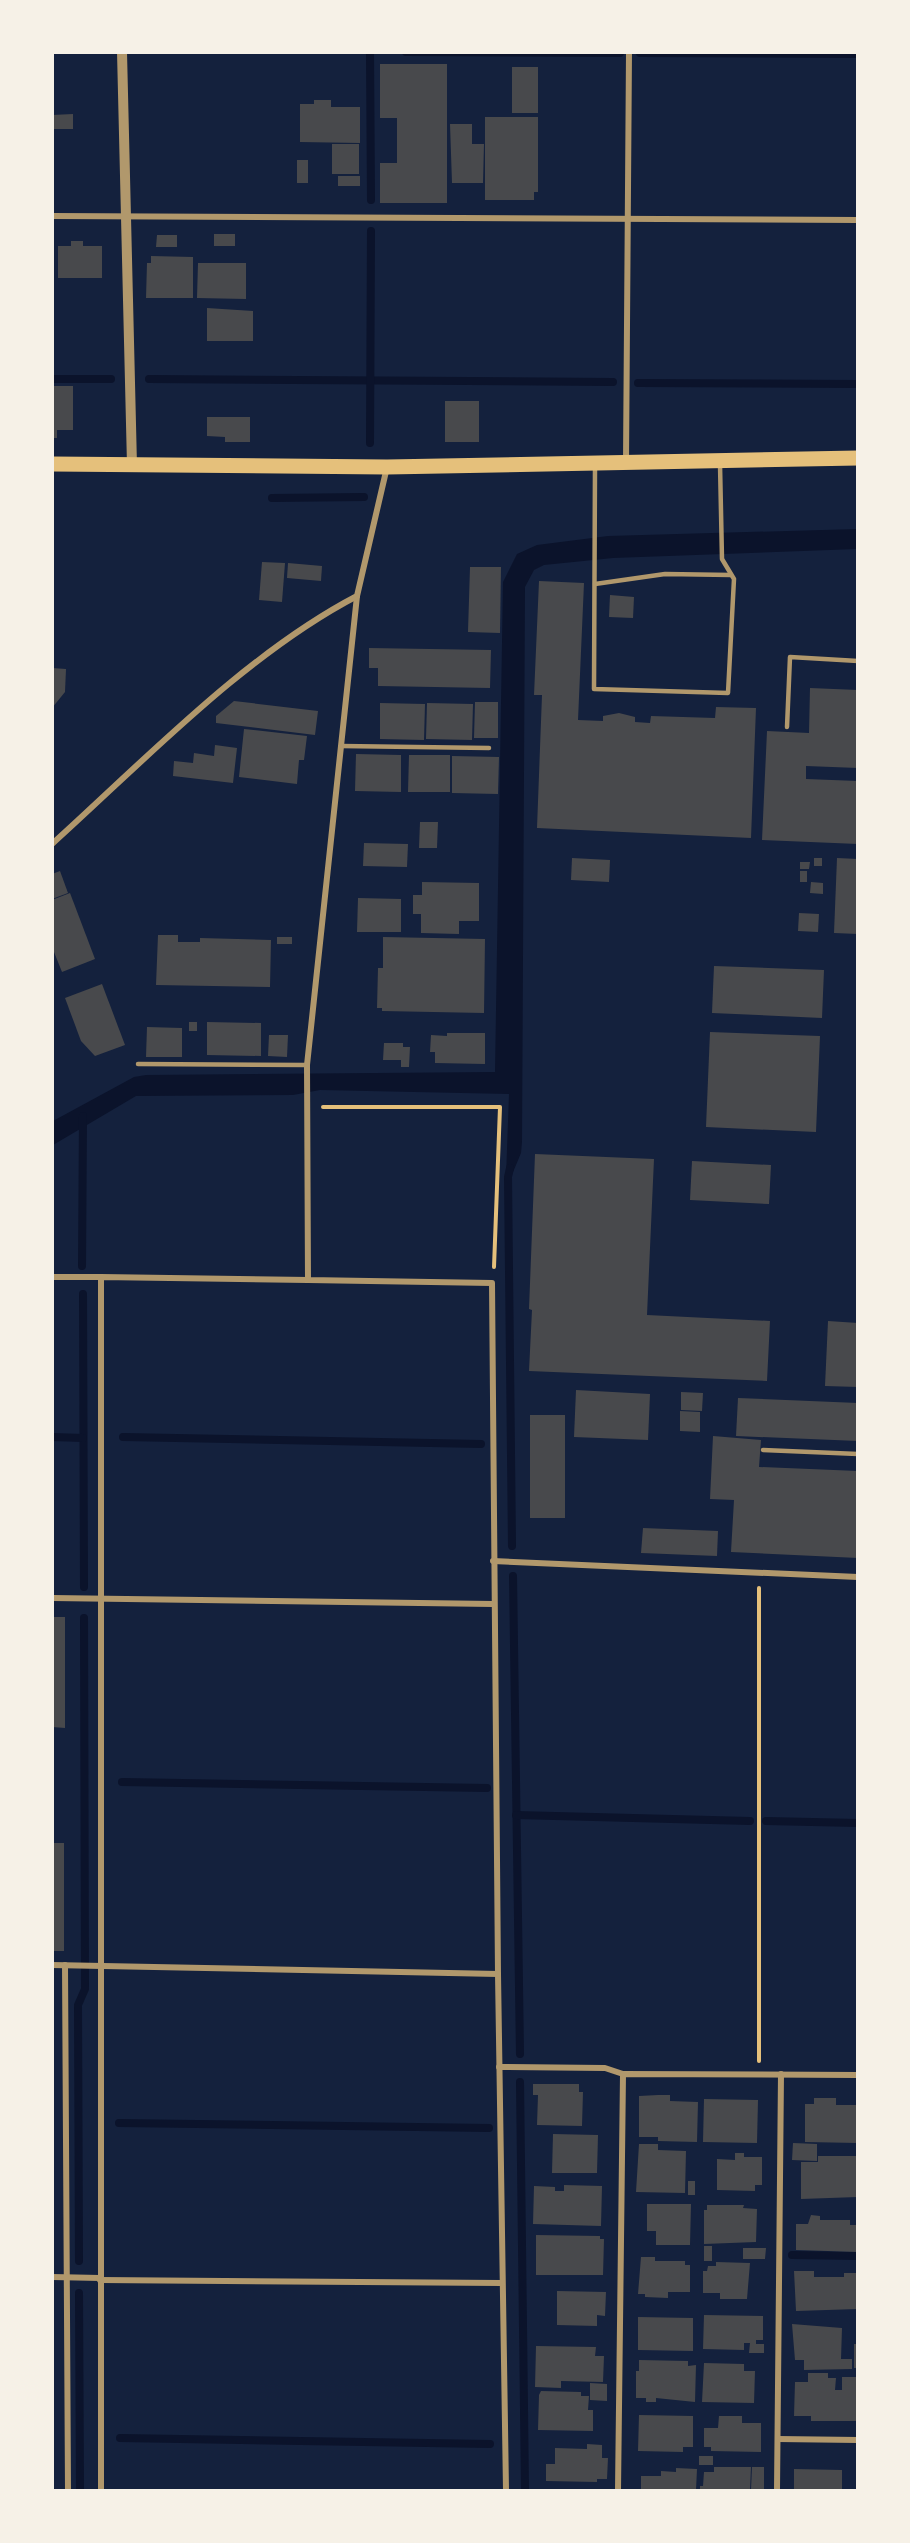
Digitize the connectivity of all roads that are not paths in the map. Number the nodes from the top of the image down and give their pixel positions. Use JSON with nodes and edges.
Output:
{"nodes":[{"id":1,"x":122,"y":52,"type":"edge"},
{"id":2,"x":628,"y":52,"type":"edge"},
{"id":3,"x":52,"y":216,"type":"edge"},
{"id":4,"x":126,"y":217,"type":"junction"},
{"id":5,"x":628,"y":218,"type":"junction"},
{"id":6,"x":858,"y":219,"type":"edge"},
{"id":7,"x":858,"y":458,"type":"edge"},
{"id":8,"x":720,"y":461,"type":"junction"},
{"id":9,"x":626,"y":462,"type":"junction"},
{"id":10,"x":595,"y":463,"type":"junction"},
{"id":11,"x":52,"y":464,"type":"edge"},
{"id":12,"x":132,"y":465,"type":"junction"},
{"id":13,"x":387,"y":467,"type":"junction"},
{"id":14,"x":731,"y":575,"type":"junction"},
{"id":15,"x":595,"y":584,"type":"junction"},
{"id":16,"x":357,"y":596,"type":"junction"},
{"id":17,"x":858,"y":660,"type":"edge"},
{"id":18,"x":787,"y":727,"type":"dead end"},
{"id":19,"x":341,"y":746,"type":"junction"},
{"id":20,"x":489,"y":748,"type":"dead end"},
{"id":21,"x":52,"y":843,"type":"edge"},
{"id":22,"x":138,"y":1064,"type":"dead end"},
{"id":23,"x":307,"y":1067,"type":"junction"},
{"id":24,"x":52,"y":1277,"type":"edge"},
{"id":25,"x":101,"y":1277,"type":"junction"},
{"id":26,"x":308,"y":1280,"type":"junction"},
{"id":27,"x":763,"y":1450,"type":"dead end"},
{"id":28,"x":858,"y":1454,"type":"edge"},
{"id":29,"x":493,"y":1561,"type":"junction"},
{"id":30,"x":858,"y":1577,"type":"edge"},
{"id":31,"x":52,"y":1598,"type":"edge"},
{"id":32,"x":103,"y":1599,"type":"junction"},
{"id":33,"x":493,"y":1604,"type":"junction"},
{"id":34,"x":52,"y":1965,"type":"edge"},
{"id":35,"x":65,"y":1965,"type":"junction"},
{"id":36,"x":98,"y":1967,"type":"junction"},
{"id":37,"x":498,"y":1974,"type":"junction"},
{"id":38,"x":499,"y":2067,"type":"junction"},
{"id":39,"x":623,"y":2073,"type":"junction"},
{"id":40,"x":781,"y":2074,"type":"junction"},
{"id":41,"x":858,"y":2075,"type":"edge"},
{"id":42,"x":52,"y":2277,"type":"edge"},
{"id":43,"x":68,"y":2277,"type":"junction"},
{"id":44,"x":100,"y":2279,"type":"junction"},
{"id":45,"x":502,"y":2283,"type":"junction"},
{"id":46,"x":778,"y":2439,"type":"junction"},
{"id":47,"x":858,"y":2440,"type":"edge"},
{"id":48,"x":68,"y":2490,"type":"edge"},
{"id":49,"x":101,"y":2490,"type":"edge"},
{"id":50,"x":506,"y":2490,"type":"edge"},
{"id":51,"x":618,"y":2490,"type":"edge"},
{"id":52,"x":777,"y":2490,"type":"edge"}],
"edges":[{"from":1,"to":4,"type":"street"},
{"from":2,"to":5,"type":"street"},
{"from":3,"to":4,"type":"street"},
{"from":4,"to":5,"type":"street"},
{"from":4,"to":12,"type":"street"},
{"from":5,"to":6,"type":"street"},
{"from":5,"to":9,"type":"street"},
{"from":7,"to":8,"type":"main road"},
{"from":8,"to":9,"type":"main road"},
{"from":8,"to":14,"type":"lane"},
{"from":9,"to":10,"type":"main road"},
{"from":10,"to":13,"type":"main road"},
{"from":10,"to":15,"type":"lane"},
{"from":11,"to":12,"type":"main road"},
{"from":12,"to":13,"type":"main road"},
{"from":13,"to":16,"type":"street"},
{"from":14,"to":15,"type":"lane"},
{"from":14,"to":15,"type":"lane"},
{"from":16,"to":19,"type":"street"},
{"from":16,"to":21,"type":"street"},
{"from":17,"to":18,"type":"lane"},
{"from":19,"to":20,"type":"lane"},
{"from":19,"to":23,"type":"street"},
{"from":22,"to":23,"type":"lane"},
{"from":23,"to":26,"type":"street"},
{"from":24,"to":25,"type":"street"},
{"from":25,"to":26,"type":"street"},
{"from":25,"to":32,"type":"street"},
{"from":26,"to":29,"type":"street"},
{"from":27,"to":28,"type":"lane"},
{"from":29,"to":30,"type":"street"},
{"from":29,"to":33,"type":"street"},
{"from":31,"to":32,"type":"street"},
{"from":32,"to":33,"type":"street"},
{"from":32,"to":36,"type":"street"},
{"from":33,"to":37,"type":"street"},
{"from":34,"to":35,"type":"street"},
{"from":35,"to":36,"type":"street"},
{"from":35,"to":43,"type":"street"},
{"from":36,"to":37,"type":"street"},
{"from":36,"to":44,"type":"street"},
{"from":37,"to":38,"type":"street"},
{"from":38,"to":39,"type":"street"},
{"from":38,"to":45,"type":"street"},
{"from":39,"to":40,"type":"street"},
{"from":39,"to":51,"type":"street"},
{"from":40,"to":41,"type":"street"},
{"from":40,"to":46,"type":"street"},
{"from":42,"to":43,"type":"street"},
{"from":43,"to":44,"type":"street"},
{"from":43,"to":48,"type":"street"},
{"from":44,"to":45,"type":"street"},
{"from":44,"to":49,"type":"street"},
{"from":45,"to":50,"type":"street"},
{"from":46,"to":47,"type":"street"},
{"from":46,"to":52,"type":"street"}]}
